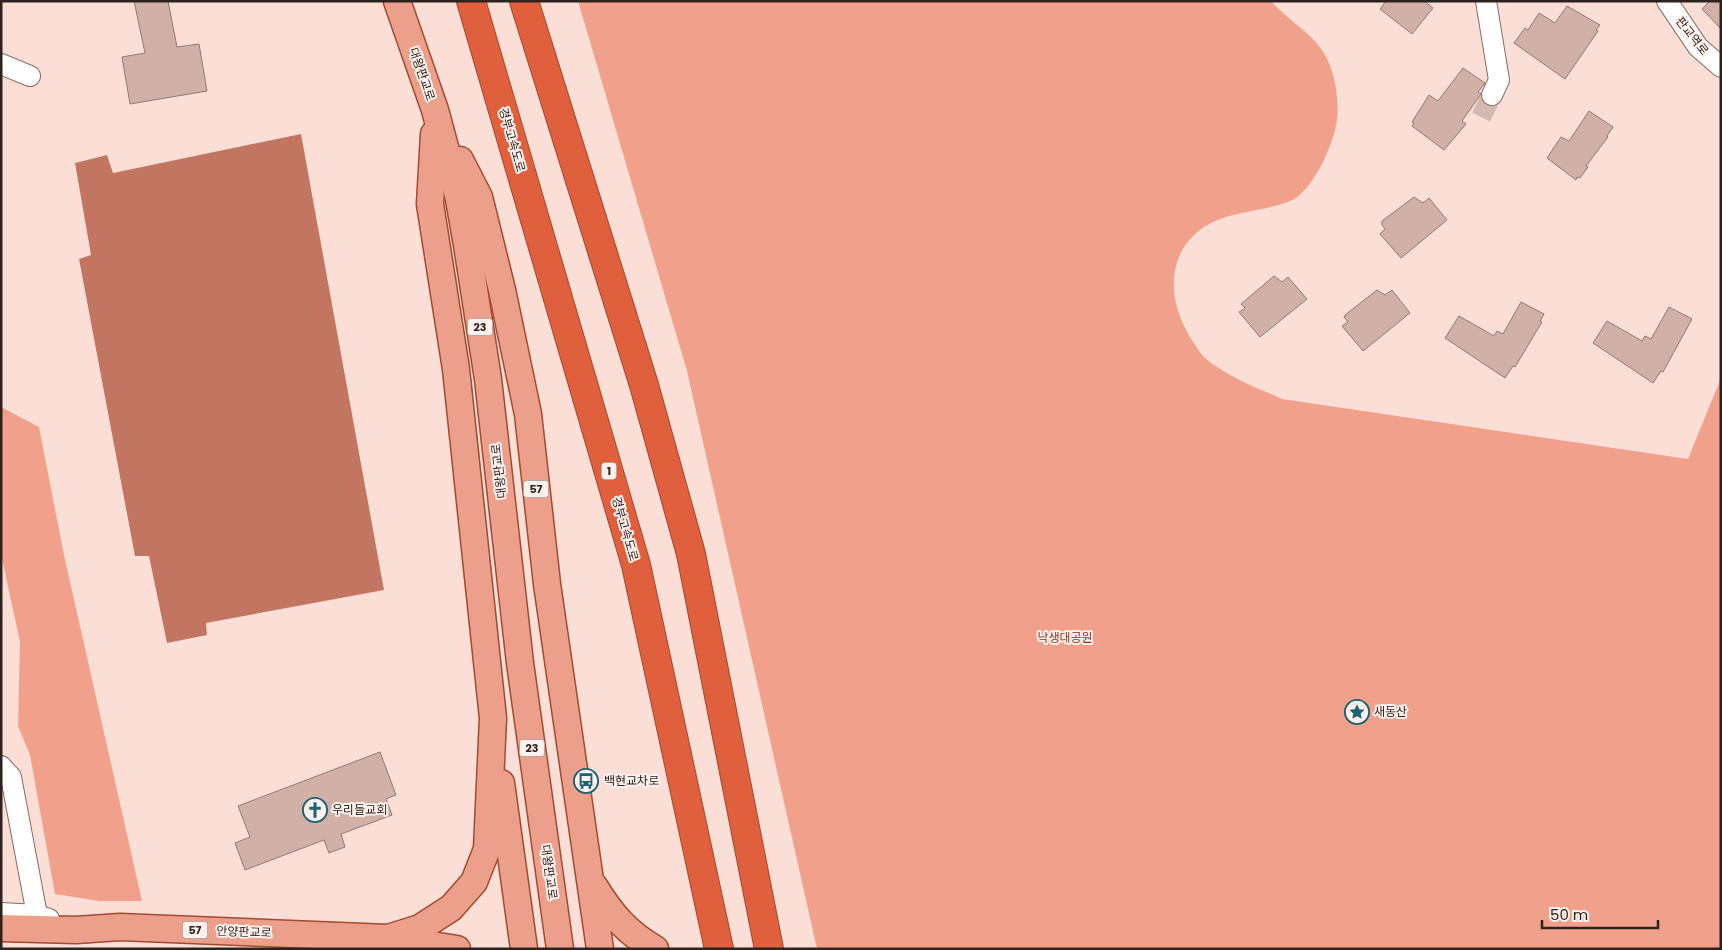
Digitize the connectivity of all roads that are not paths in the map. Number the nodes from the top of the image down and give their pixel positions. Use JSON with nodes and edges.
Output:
{"nodes":[{"id":1,"x":396,"y":1,"type":"edge"},
{"id":2,"x":471,"y":1,"type":"edge"},
{"id":3,"x":524,"y":1,"type":"edge"},
{"id":4,"x":1486,"y":1,"type":"edge"},
{"id":5,"x":1667,"y":1,"type":"edge"},
{"id":6,"x":1,"y":64,"type":"edge"},
{"id":7,"x":1721,"y":67,"type":"edge"},
{"id":8,"x":30,"y":76,"type":"dead end"},
{"id":9,"x":1492,"y":95,"type":"tunnel mouth"},
{"id":10,"x":435,"y":110,"type":"junction"},
{"id":11,"x":492,"y":718,"type":"junction"},
{"id":12,"x":1,"y":766,"type":"edge"},
{"id":13,"x":590,"y":880,"type":"junction"},
{"id":14,"x":1,"y":913,"type":"edge"},
{"id":15,"x":37,"y":914,"type":"junction"},
{"id":16,"x":1,"y":928,"type":"edge"},
{"id":17,"x":76,"y":930,"type":"junction"},
{"id":18,"x":388,"y":938,"type":"junction"},
{"id":19,"x":768,"y":946,"type":"edge"},
{"id":20,"x":719,"y":948,"type":"edge"},
{"id":21,"x":457,"y":949,"type":"edge"},
{"id":22,"x":524,"y":949,"type":"edge"},
{"id":23,"x":560,"y":949,"type":"edge"},
{"id":24,"x":600,"y":949,"type":"edge"},
{"id":25,"x":655,"y":949,"type":"edge"}],
"edges":[{"from":1,"to":10,"type":"main road","name":"대왕판교로","number":"23"},
{"from":2,"to":20,"type":"highway","name":"경부고속도로","number":"1"},
{"from":3,"to":19,"type":"highway"},
{"from":4,"to":9,"type":"street"},
{"from":5,"to":7,"type":"street","name":"판교역로"},
{"from":6,"to":8,"type":"street"},
{"from":10,"to":11,"type":"main road","number":"57"},
{"from":10,"to":13,"type":"main road","number":"57"},
{"from":10,"to":23,"type":"main road","name":"대왕판교로","number":"23"},
{"from":11,"to":18,"type":"main road","number":"57"},
{"from":11,"to":22,"type":"main road"},
{"from":12,"to":15,"type":"street"},
{"from":13,"to":24,"type":"main road","number":"57"},
{"from":13,"to":25,"type":"main road"},
{"from":14,"to":15,"type":"street"},
{"from":15,"to":17,"type":"street"},
{"from":16,"to":17,"type":"main road","name":"안양판교로","number":"57"},
{"from":17,"to":18,"type":"main road","name":"안양판교로","number":"57"},
{"from":18,"to":21,"type":"main road","name":"안양판교로","number":"57"}]}
